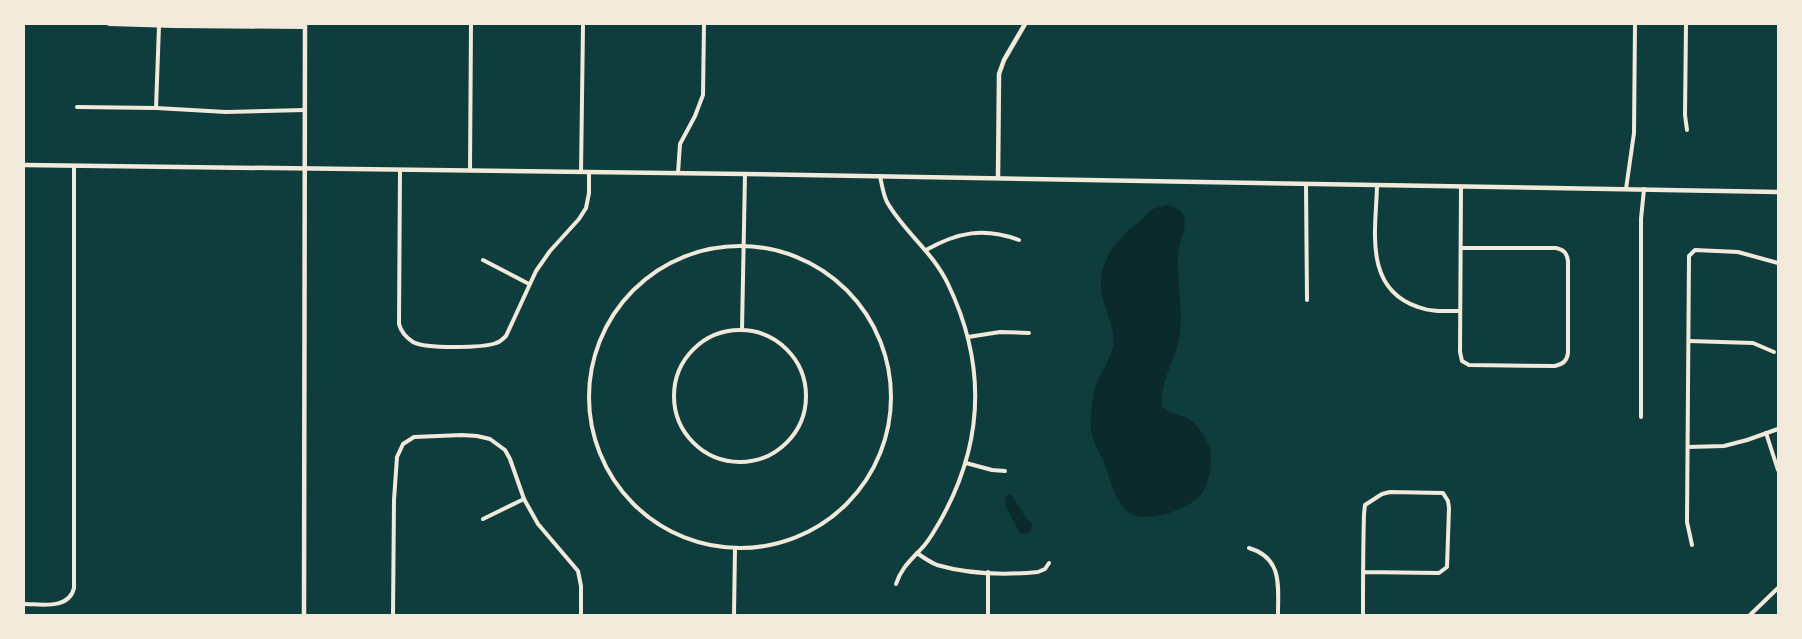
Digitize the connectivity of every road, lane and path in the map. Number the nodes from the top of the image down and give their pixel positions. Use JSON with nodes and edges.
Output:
{"nodes":[{"id":1,"x":109,"y":24,"type":"edge"},
{"id":2,"x":471,"y":24,"type":"edge"},
{"id":3,"x":704,"y":24,"type":"edge"},
{"id":4,"x":1025,"y":24,"type":"edge"},
{"id":5,"x":1635,"y":24,"type":"edge"},
{"id":6,"x":1686,"y":24,"type":"edge"},
{"id":7,"x":305,"y":25,"type":"edge"},
{"id":8,"x":159,"y":26,"type":"junction"},
{"id":9,"x":583,"y":26,"type":"dead end"},
{"id":10,"x":77,"y":107,"type":"dead end"},
{"id":11,"x":156,"y":108,"type":"junction"},
{"id":12,"x":305,"y":110,"type":"junction"},
{"id":13,"x":1687,"y":130,"type":"dead end"},
{"id":14,"x":24,"y":165,"type":"edge"},
{"id":15,"x":74,"y":167,"type":"junction"},
{"id":16,"x":305,"y":170,"type":"junction"},
{"id":17,"x":400,"y":170,"type":"junction"},
{"id":18,"x":470,"y":170,"type":"junction"},
{"id":19,"x":581,"y":172,"type":"junction"},
{"id":20,"x":589,"y":172,"type":"junction"},
{"id":21,"x":678,"y":173,"type":"junction"},
{"id":22,"x":745,"y":174,"type":"junction"},
{"id":23,"x":880,"y":176,"type":"junction"},
{"id":24,"x":998,"y":178,"type":"junction"},
{"id":25,"x":1306,"y":184,"type":"junction"},
{"id":26,"x":1377,"y":186,"type":"junction"},
{"id":27,"x":1462,"y":187,"type":"junction"},
{"id":28,"x":1626,"y":189,"type":"junction"},
{"id":29,"x":1644,"y":190,"type":"junction"},
{"id":30,"x":1778,"y":192,"type":"edge"},
{"id":31,"x":1019,"y":240,"type":"dead end"},
{"id":32,"x":743,"y":246,"type":"junction"},
{"id":33,"x":1461,"y":248,"type":"junction"},
{"id":34,"x":926,"y":250,"type":"junction"},
{"id":35,"x":483,"y":260,"type":"dead end"},
{"id":36,"x":1778,"y":262,"type":"edge"},
{"id":37,"x":529,"y":284,"type":"junction"},
{"id":38,"x":1307,"y":300,"type":"dead end"},
{"id":39,"x":1460,"y":311,"type":"junction"},
{"id":40,"x":742,"y":330,"type":"junction"},
{"id":41,"x":1029,"y":333,"type":"dead end"},
{"id":42,"x":968,"y":337,"type":"junction"},
{"id":43,"x":1689,"y":341,"type":"junction"},
{"id":44,"x":1774,"y":352,"type":"dead end"},
{"id":45,"x":1640,"y":417,"type":"dead end"},
{"id":46,"x":1778,"y":429,"type":"edge"},
{"id":47,"x":1766,"y":433,"type":"junction"},
{"id":48,"x":1688,"y":447,"type":"junction"},
{"id":49,"x":966,"y":462,"type":"junction"},
{"id":50,"x":1778,"y":470,"type":"edge"},
{"id":51,"x":1006,"y":471,"type":"dead end"},
{"id":52,"x":524,"y":499,"type":"junction"},
{"id":53,"x":483,"y":519,"type":"dead end"},
{"id":54,"x":1692,"y":545,"type":"dead end"},
{"id":55,"x":735,"y":548,"type":"junction"},
{"id":56,"x":1248,"y":548,"type":"dead end"},
{"id":57,"x":917,"y":553,"type":"junction"},
{"id":58,"x":1049,"y":564,"type":"dead end"},
{"id":59,"x":988,"y":572,"type":"junction"},
{"id":60,"x":1363,"y":572,"type":"junction"},
{"id":61,"x":896,"y":584,"type":"dead end"},
{"id":62,"x":1778,"y":588,"type":"edge"},
{"id":63,"x":24,"y":604,"type":"edge"},
{"id":64,"x":304,"y":615,"type":"edge"},
{"id":65,"x":393,"y":615,"type":"edge"},
{"id":66,"x":581,"y":615,"type":"edge"},
{"id":67,"x":734,"y":615,"type":"edge"},
{"id":68,"x":988,"y":615,"type":"edge"},
{"id":69,"x":1278,"y":615,"type":"edge"},
{"id":70,"x":1363,"y":615,"type":"edge"},
{"id":71,"x":1750,"y":615,"type":"edge"}],
"edges":[{"from":1,"to":8,"type":"street"},
{"from":2,"to":18,"type":"street"},
{"from":3,"to":21,"type":"street"},
{"from":4,"to":24,"type":"street"},
{"from":5,"to":28,"type":"street"},
{"from":6,"to":13,"type":"street"},
{"from":7,"to":8,"type":"street"},
{"from":7,"to":12,"type":"street"},
{"from":8,"to":11,"type":"street"},
{"from":9,"to":19,"type":"street"},
{"from":10,"to":11,"type":"street"},
{"from":11,"to":12,"type":"street"},
{"from":12,"to":16,"type":"street"},
{"from":14,"to":15,"type":"street"},
{"from":15,"to":16,"type":"street"},
{"from":15,"to":63,"type":"street"},
{"from":16,"to":17,"type":"street"},
{"from":16,"to":64,"type":"street"},
{"from":17,"to":18,"type":"street"},
{"from":17,"to":37,"type":"street"},
{"from":18,"to":19,"type":"street"},
{"from":19,"to":20,"type":"street"},
{"from":20,"to":21,"type":"street"},
{"from":20,"to":37,"type":"street"},
{"from":21,"to":22,"type":"street"},
{"from":22,"to":23,"type":"street"},
{"from":22,"to":32,"type":"street"},
{"from":23,"to":24,"type":"street"},
{"from":23,"to":34,"type":"street"},
{"from":24,"to":25,"type":"street"},
{"from":25,"to":26,"type":"street"},
{"from":25,"to":38,"type":"street"},
{"from":26,"to":27,"type":"street"},
{"from":26,"to":39,"type":"street"},
{"from":27,"to":28,"type":"street"},
{"from":27,"to":33,"type":"street"},
{"from":28,"to":29,"type":"street"},
{"from":29,"to":30,"type":"street"},
{"from":29,"to":45,"type":"street"},
{"from":31,"to":34,"type":"street"},
{"from":32,"to":40,"type":"street"},
{"from":32,"to":55,"type":"street"},
{"from":32,"to":55,"type":"street"},
{"from":33,"to":39,"type":"street"},
{"from":33,"to":39,"type":"street"},
{"from":34,"to":42,"type":"street"},
{"from":35,"to":37,"type":"street"},
{"from":36,"to":43,"type":"street"},
{"from":40,"to":40,"type":"street"},
{"from":41,"to":42,"type":"street"},
{"from":42,"to":49,"type":"street"},
{"from":43,"to":44,"type":"street"},
{"from":43,"to":48,"type":"street"},
{"from":46,"to":47,"type":"street"},
{"from":47,"to":48,"type":"street"},
{"from":47,"to":50,"type":"street"},
{"from":48,"to":54,"type":"street"},
{"from":49,"to":51,"type":"street"},
{"from":49,"to":57,"type":"street"},
{"from":52,"to":53,"type":"street"},
{"from":52,"to":65,"type":"street"},
{"from":52,"to":66,"type":"street"},
{"from":55,"to":67,"type":"street"},
{"from":56,"to":69,"type":"street"},
{"from":57,"to":59,"type":"street"},
{"from":57,"to":61,"type":"street"},
{"from":58,"to":59,"type":"street"},
{"from":59,"to":68,"type":"street"},
{"from":60,"to":60,"type":"street"},
{"from":60,"to":70,"type":"street"},
{"from":62,"to":71,"type":"street"}]}
